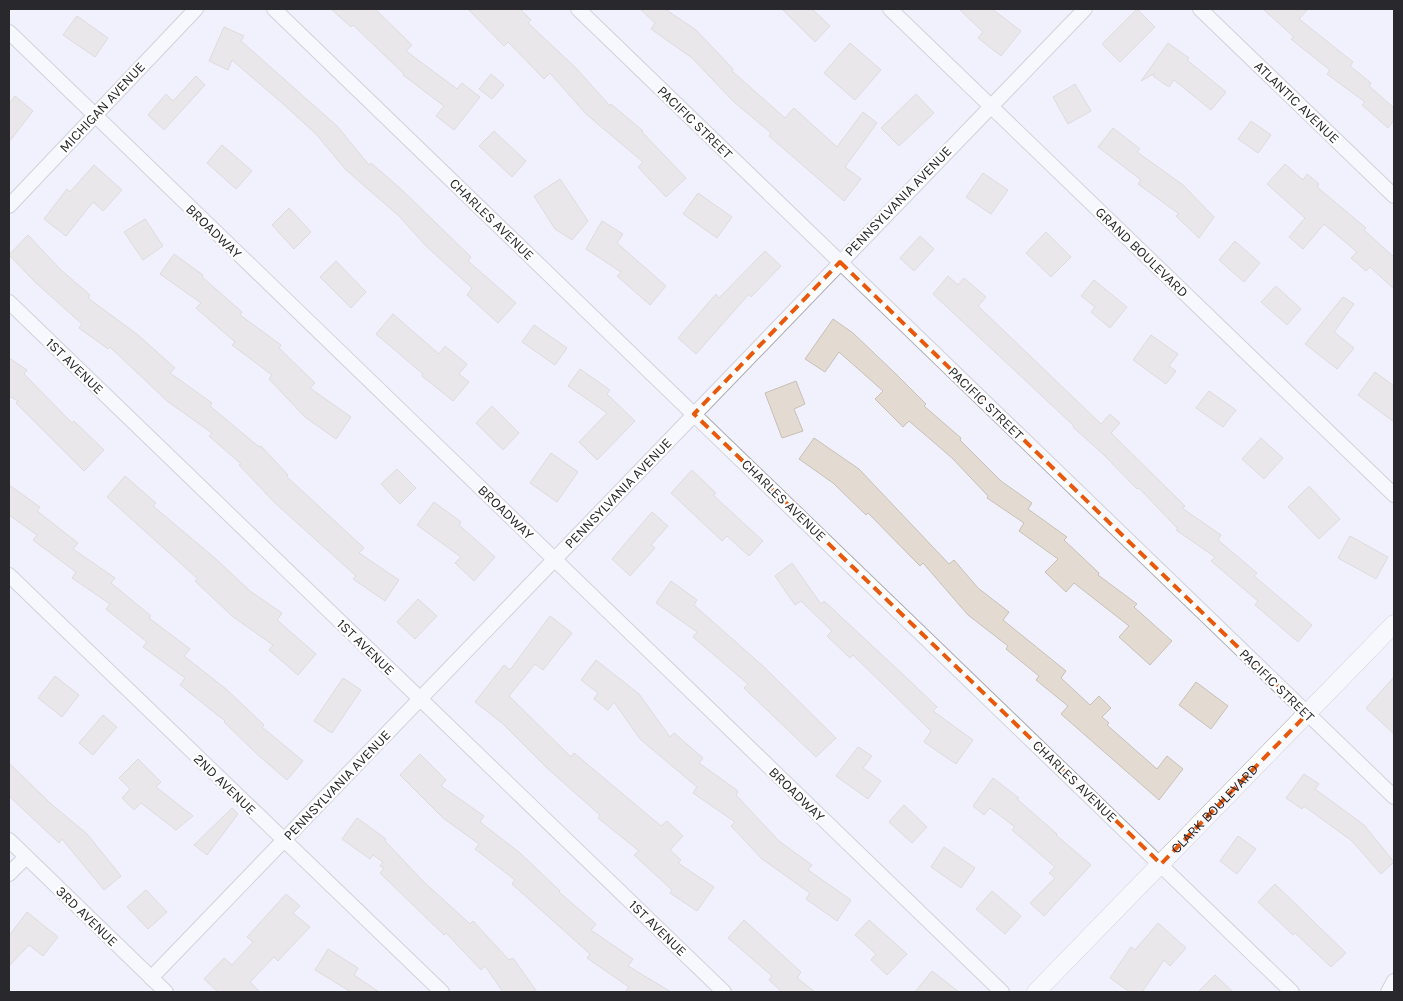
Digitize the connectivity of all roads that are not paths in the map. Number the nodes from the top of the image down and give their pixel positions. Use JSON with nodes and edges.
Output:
{"nodes":[{"id":1,"x":196,"y":9,"type":"edge"},
{"id":2,"x":274,"y":9,"type":"edge"},
{"id":3,"x":578,"y":9,"type":"edge"},
{"id":4,"x":890,"y":9,"type":"edge"},
{"id":5,"x":1085,"y":9,"type":"edge"},
{"id":6,"x":1200,"y":9,"type":"edge"},
{"id":7,"x":9,"y":32,"type":"edge"},
{"id":8,"x":990,"y":106,"type":"junction"},
{"id":9,"x":95,"y":115,"type":"junction"},
{"id":10,"x":1394,"y":196,"type":"edge"},
{"id":11,"x":9,"y":206,"type":"edge"},
{"id":12,"x":840,"y":262,"type":"junction"},
{"id":13,"x":9,"y":302,"type":"edge"},
{"id":14,"x":694,"y":414,"type":"junction"},
{"id":15,"x":1394,"y":495,"type":"edge"},
{"id":16,"x":554,"y":559,"type":"junction"},
{"id":17,"x":9,"y":575,"type":"edge"},
{"id":18,"x":1394,"y":624,"type":"edge"},
{"id":19,"x":420,"y":699,"type":"junction"},
{"id":20,"x":1307,"y":714,"type":"junction"},
{"id":21,"x":1394,"y":797,"type":"edge"},
{"id":22,"x":9,"y":840,"type":"edge"},
{"id":23,"x":284,"y":840,"type":"junction"},
{"id":24,"x":26,"y":857,"type":"junction"},
{"id":25,"x":1161,"y":864,"type":"junction"},
{"id":26,"x":9,"y":874,"type":"edge"},
{"id":27,"x":151,"y":978,"type":"junction"},
{"id":28,"x":1394,"y":981,"type":"edge"},
{"id":29,"x":166,"y":992,"type":"edge"},
{"id":30,"x":442,"y":992,"type":"edge"},
{"id":31,"x":724,"y":992,"type":"edge"},
{"id":32,"x":1002,"y":992,"type":"edge"},
{"id":33,"x":1036,"y":992,"type":"edge"},
{"id":34,"x":1292,"y":992,"type":"edge"},
{"id":35,"x":1388,"y":992,"type":"edge"}],
"edges":[{"from":1,"to":9,"type":"street","name":"MICHIGAN AVENUE"},
{"from":2,"to":14,"type":"street","name":"CHARLES AVENUE"},
{"from":3,"to":12,"type":"street","name":"PACIFIC STREET"},
{"from":4,"to":8,"type":"street","name":"GRAND BOULEVARD"},
{"from":5,"to":8,"type":"street","name":"PENNSYLVANIA AVENUE"},
{"from":6,"to":10,"type":"street","name":"ATLANTIC AVENUE"},
{"from":7,"to":9,"type":"street","name":"BROADWAY"},
{"from":8,"to":12,"type":"street","name":"PENNSYLVANIA AVENUE"},
{"from":8,"to":15,"type":"street","name":"GRAND BOULEVARD"},
{"from":9,"to":11,"type":"street","name":"MICHIGAN AVENUE"},
{"from":9,"to":16,"type":"street","name":"BROADWAY"},
{"from":12,"to":14,"type":"street","name":"PENNSYLVANIA AVENUE"},
{"from":12,"to":20,"type":"street","name":"PACIFIC STREET"},
{"from":13,"to":19,"type":"street","name":"1ST AVENUE"},
{"from":14,"to":16,"type":"street","name":"PENNSYLVANIA AVENUE"},
{"from":14,"to":25,"type":"street","name":"CHARLES AVENUE"},
{"from":16,"to":19,"type":"street","name":"PENNSYLVANIA AVENUE"},
{"from":16,"to":32,"type":"street","name":"BROADWAY"},
{"from":17,"to":23,"type":"street","name":"2ND AVENUE"},
{"from":18,"to":20,"type":"street","name":"CLARK BOULEVARD"},
{"from":19,"to":23,"type":"street","name":"PENNSYLVANIA AVENUE"},
{"from":19,"to":31,"type":"street","name":"1ST AVENUE"},
{"from":20,"to":21,"type":"street","name":"PACIFIC STREET"},
{"from":20,"to":25,"type":"street","name":"CLARK BOULEVARD"},
{"from":22,"to":24,"type":"street","name":"3RD AVENUE"},
{"from":23,"to":27,"type":"street","name":"PENNSYLVANIA AVENUE"},
{"from":23,"to":30,"type":"street","name":"2ND AVENUE"},
{"from":24,"to":26,"type":"street"},
{"from":24,"to":27,"type":"street","name":"3RD AVENUE"},
{"from":25,"to":33,"type":"street","name":"CLARK BOULEVARD"},
{"from":25,"to":34,"type":"street","name":"CHARLES AVENUE"},
{"from":27,"to":29,"type":"street","name":"3RD AVENUE"},
{"from":28,"to":35,"type":"street"}]}
